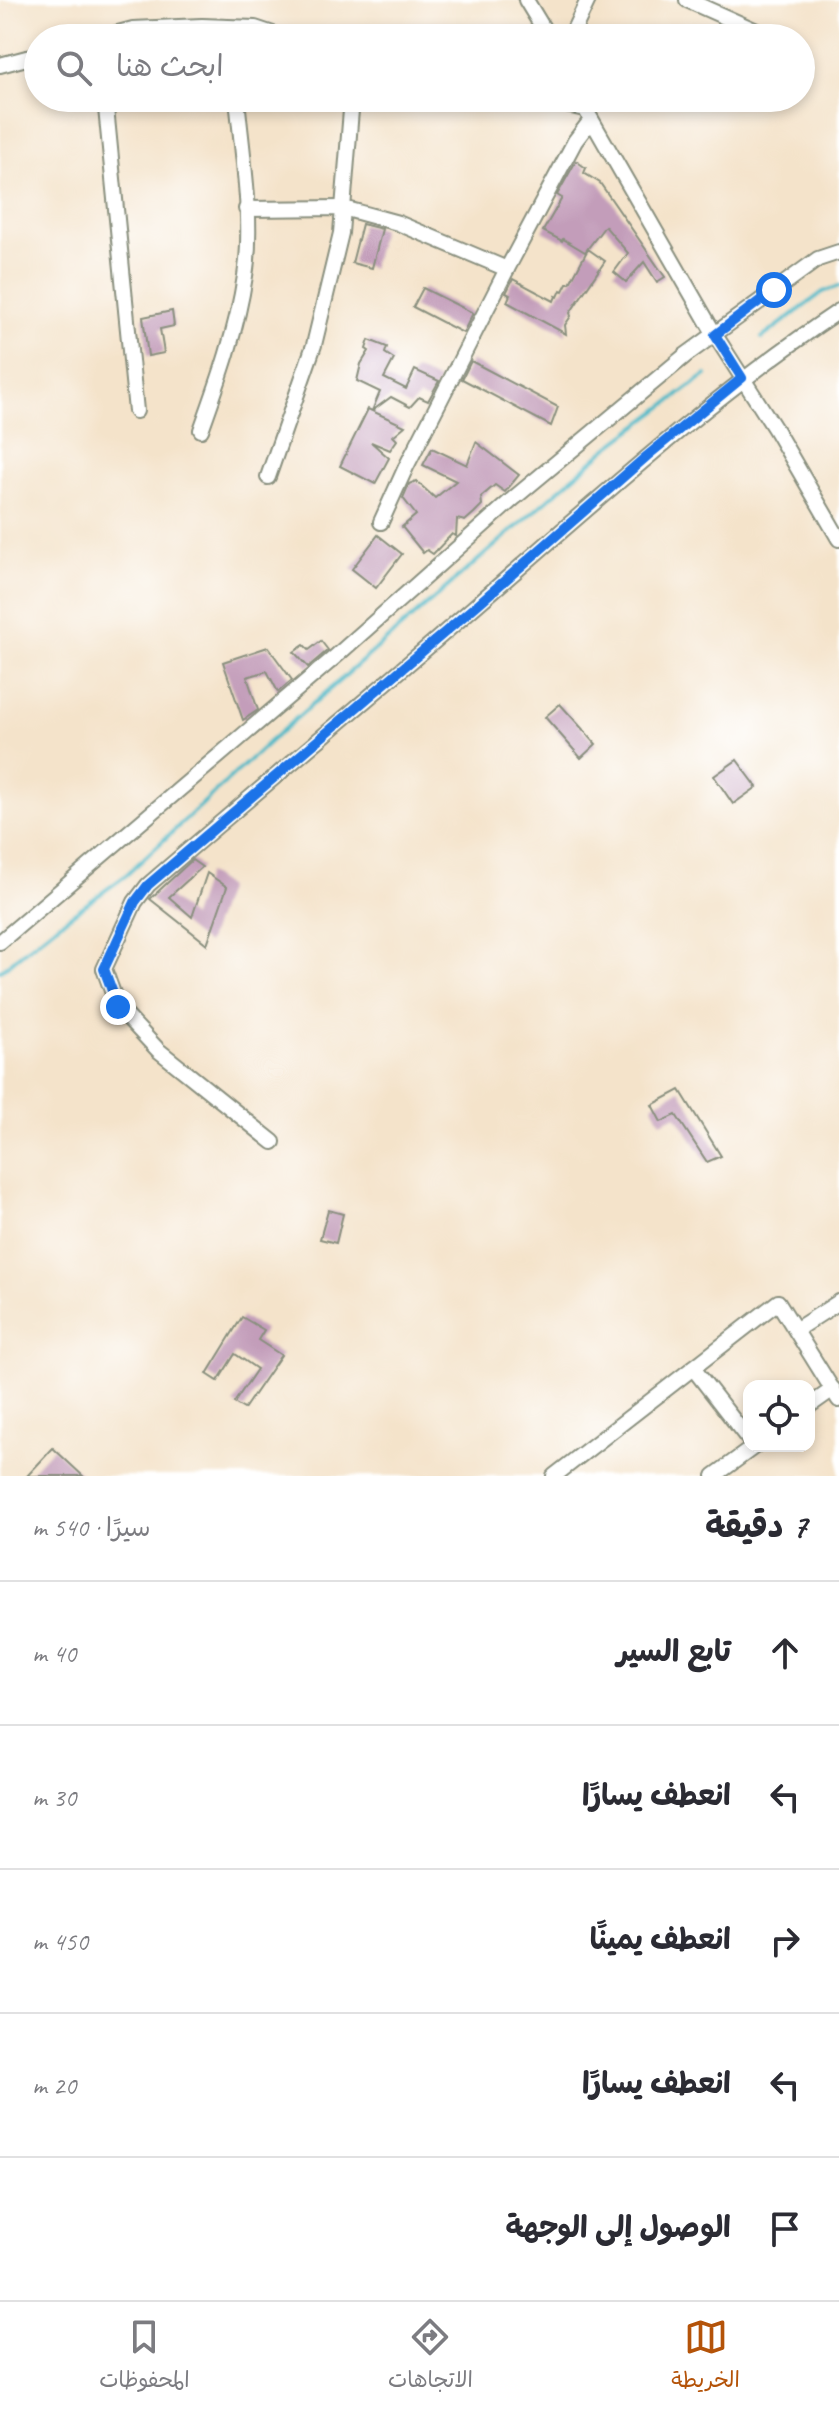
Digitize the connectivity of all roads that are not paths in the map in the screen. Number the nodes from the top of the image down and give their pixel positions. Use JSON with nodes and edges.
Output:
{"nodes":[{"id":1,"x":526,"y":0,"type":"edge"},
{"id":2,"x":588,"y":0,"type":"edge"},
{"id":3,"x":687,"y":0,"type":"edge"},
{"id":4,"x":541,"y":24,"type":"edge"},
{"id":5,"x":577,"y":24,"type":"edge"},
{"id":6,"x":741,"y":24,"type":"edge"},
{"id":7,"x":24,"y":59,"type":"edge"},
{"id":8,"x":0,"y":65,"type":"edge"},
{"id":9,"x":106,"y":112,"type":"edge"},
{"id":10,"x":238,"y":112,"type":"edge"},
{"id":11,"x":351,"y":112,"type":"edge"},
{"id":12,"x":584,"y":112,"type":"edge"},
{"id":13,"x":587,"y":112,"type":"edge"},
{"id":14,"x":343,"y":208,"type":"junction"},
{"id":15,"x":246,"y":209,"type":"junction"},
{"id":16,"x":839,"y":252,"type":"edge"},
{"id":17,"x":507,"y":269,"type":"junction"},
{"id":18,"x":839,"y":311,"type":"edge"},
{"id":19,"x":715,"y":335,"type":"junction"},
{"id":20,"x":742,"y":378,"type":"junction"},
{"id":21,"x":136,"y":411,"type":"dead end"},
{"id":22,"x":201,"y":430,"type":"dead end"},
{"id":23,"x":268,"y":477,"type":"dead end"},
{"id":24,"x":381,"y":522,"type":"dead end"},
{"id":25,"x":839,"y":539,"type":"edge"},
{"id":26,"x":0,"y":942,"type":"edge"},
{"id":27,"x":273,"y":1142,"type":"dead end"},
{"id":28,"x":839,"y":1302,"type":"edge"},
{"id":29,"x":797,"y":1329,"type":"junction"},
{"id":30,"x":693,"y":1368,"type":"junction"},
{"id":31,"x":836,"y":1395,"type":"edge"},
{"id":32,"x":815,"y":1404,"type":"edge"},
{"id":33,"x":743,"y":1432,"type":"edge"},
{"id":34,"x":746,"y":1452,"type":"edge"},
{"id":35,"x":554,"y":1476,"type":"edge"},
{"id":36,"x":714,"y":1476,"type":"edge"}],
"edges":[{"from":1,"to":4,"type":"street"},
{"from":2,"to":5,"type":"street"},
{"from":3,"to":6,"type":"street"},
{"from":7,"to":8,"type":"street"},
{"from":9,"to":21,"type":"street"},
{"from":10,"to":15,"type":"street"},
{"from":11,"to":14,"type":"street"},
{"from":12,"to":17,"type":"street"},
{"from":13,"to":19,"type":"street"},
{"from":14,"to":15,"type":"street"},
{"from":14,"to":17,"type":"street"},
{"from":14,"to":23,"type":"street"},
{"from":15,"to":22,"type":"street"},
{"from":16,"to":19,"type":"street"},
{"from":17,"to":24,"type":"street"},
{"from":18,"to":20,"type":"street"},
{"from":19,"to":20,"type":"street"},
{"from":19,"to":26,"type":"street"},
{"from":20,"to":25,"type":"street"},
{"from":20,"to":27,"type":"street"},
{"from":28,"to":29,"type":"street"},
{"from":29,"to":30,"type":"street"},
{"from":29,"to":31,"type":"street"},
{"from":30,"to":33,"type":"street"},
{"from":30,"to":35,"type":"street"},
{"from":31,"to":32,"type":"street"},
{"from":34,"to":36,"type":"street"}]}
